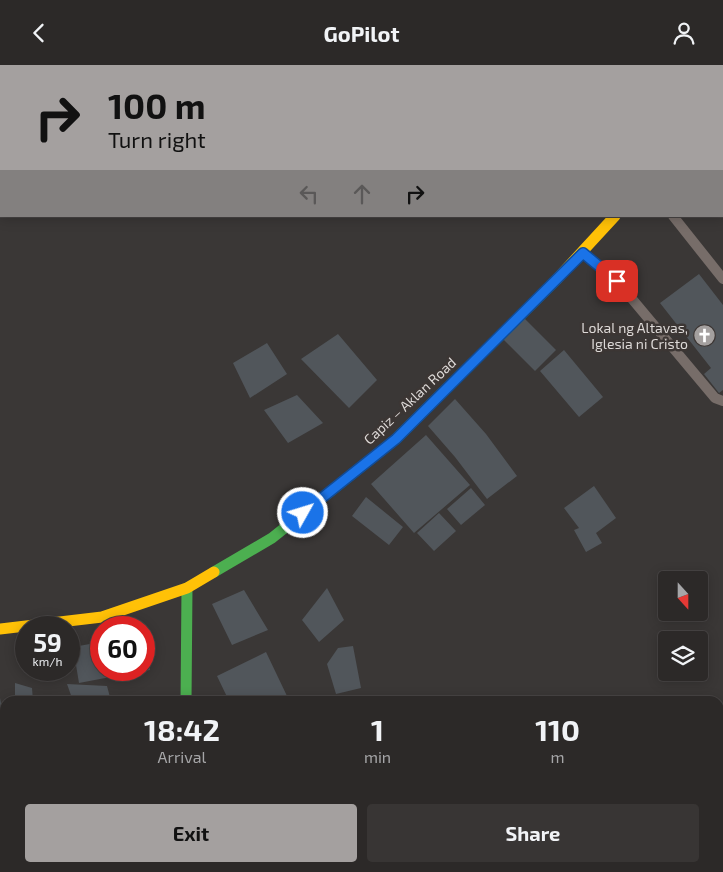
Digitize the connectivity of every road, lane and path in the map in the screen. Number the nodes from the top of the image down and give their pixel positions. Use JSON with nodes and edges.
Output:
{"nodes":[{"id":1,"x":614,"y":217,"type":"edge"},
{"id":2,"x":674,"y":217,"type":"edge"},
{"id":3,"x":583,"y":253,"type":"junction"},
{"id":4,"x":723,"y":279,"type":"edge"},
{"id":5,"x":723,"y":401,"type":"edge"},
{"id":6,"x":187,"y":588,"type":"junction"},
{"id":7,"x":0,"y":629,"type":"edge"},
{"id":8,"x":186,"y":696,"type":"edge"}],
"edges":[{"from":1,"to":3,"type":"main road","name":"Capiz – Aklan Road"},
{"from":2,"to":4,"type":"lane"},
{"from":3,"to":5,"type":"lane"},
{"from":3,"to":6,"type":"main road","name":"Capiz – Aklan Road"},
{"from":6,"to":7,"type":"main road","name":"Capiz – Aklan Road"},
{"from":6,"to":8,"type":"main road"}]}
